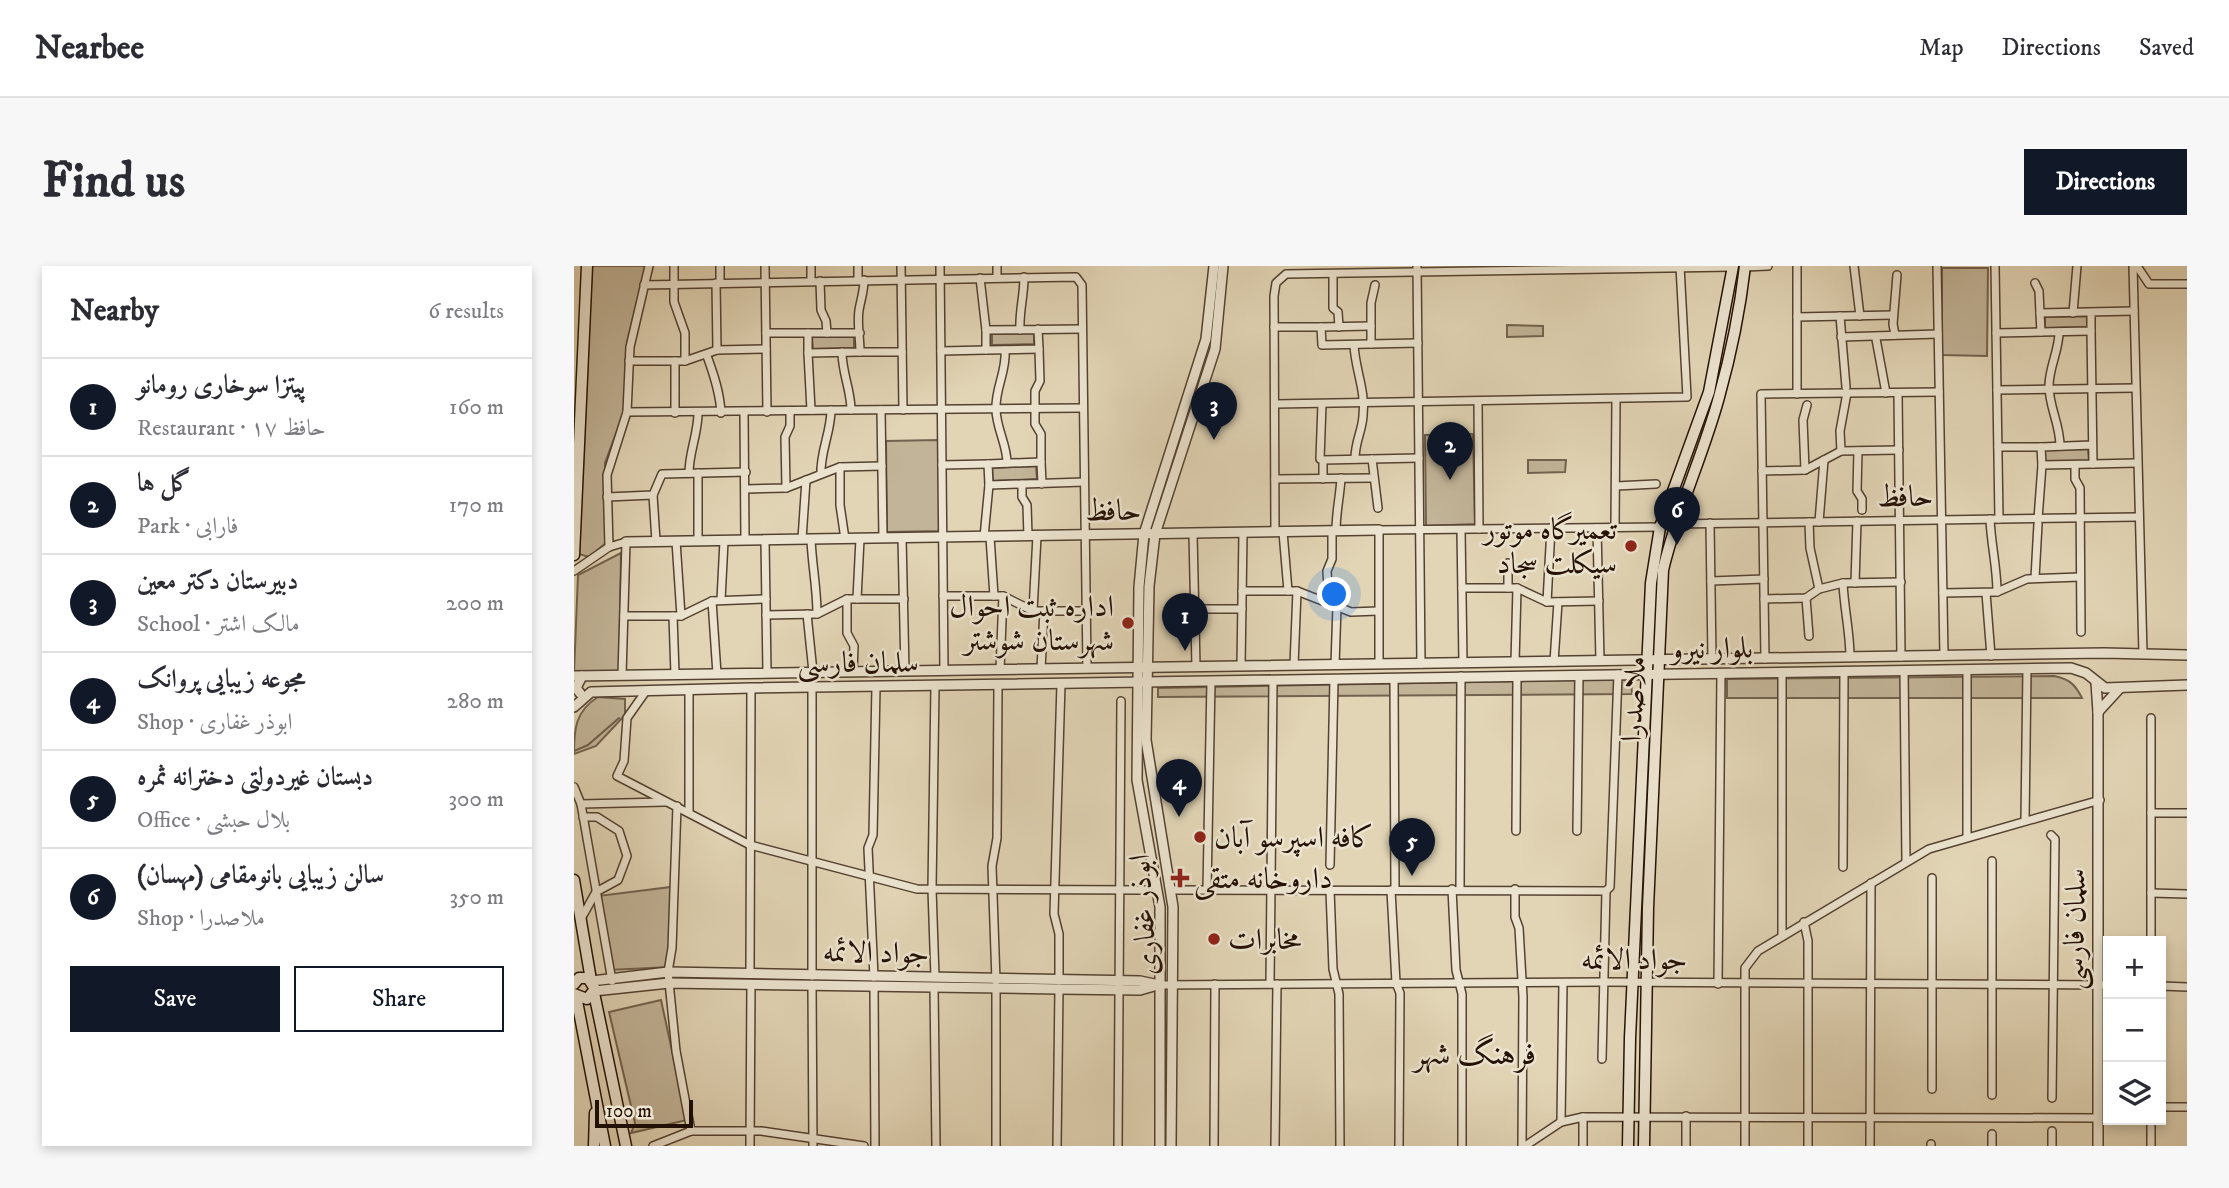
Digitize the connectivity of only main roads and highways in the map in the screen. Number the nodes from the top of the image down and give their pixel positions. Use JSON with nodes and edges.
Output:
{"nodes":[{"id":1,"x":587,"y":266,"type":"edge"},
{"id":2,"x":1745,"y":266,"type":"edge"},
{"id":3,"x":1732,"y":267,"type":"edge"},
{"id":4,"x":574,"y":555,"type":"edge"},
{"id":5,"x":574,"y":880,"type":"edge"},
{"id":6,"x":574,"y":984,"type":"edge"},
{"id":7,"x":593,"y":986,"type":"junction"},
{"id":8,"x":575,"y":994,"type":"edge"},
{"id":9,"x":595,"y":1092,"type":"junction"},
{"id":10,"x":594,"y":1146,"type":"edge"},
{"id":11,"x":606,"y":1146,"type":"edge"},
{"id":12,"x":626,"y":1146,"type":"edge"},
{"id":13,"x":1629,"y":1146,"type":"edge"},
{"id":14,"x":1644,"y":1146,"type":"edge"}],
"edges":[{"from":1,"to":4,"type":"main road"},
{"from":2,"to":14,"type":"main road","name":"ملاصدرا"},
{"from":3,"to":13,"type":"main road","name":"ملاصدرا"},
{"from":5,"to":7,"type":"main road"},
{"from":6,"to":7,"type":"main road"},
{"from":7,"to":8,"type":"main road"},
{"from":7,"to":12,"type":"main road"},
{"from":8,"to":9,"type":"main road"},
{"from":9,"to":10,"type":"main road"},
{"from":9,"to":11,"type":"main road"}]}
